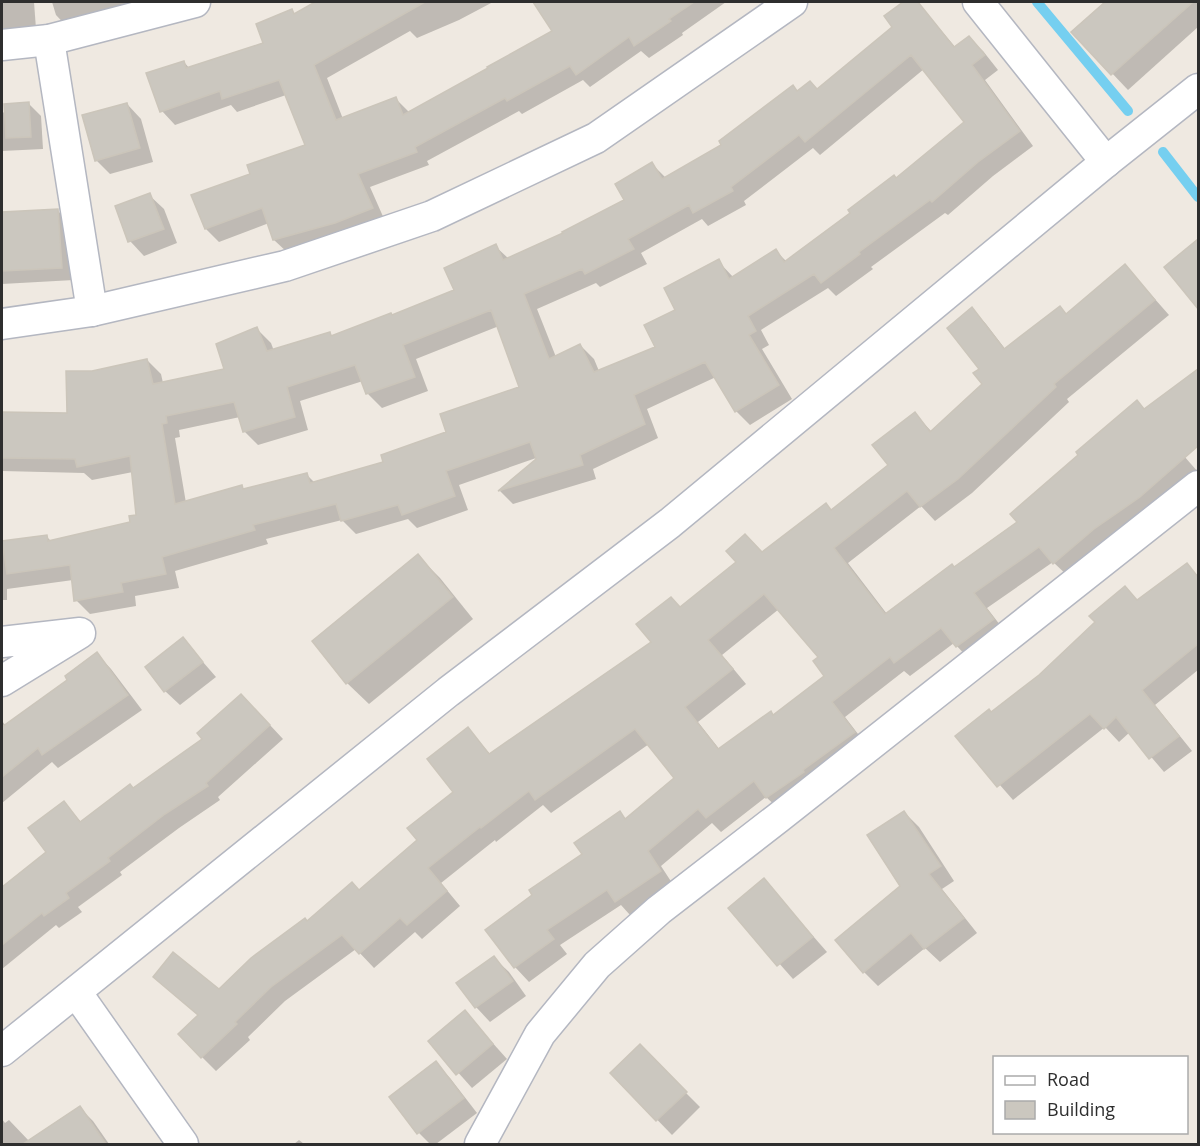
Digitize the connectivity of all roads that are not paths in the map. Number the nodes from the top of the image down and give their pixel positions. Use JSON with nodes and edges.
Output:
{"nodes":[{"id":1,"x":195,"y":2,"type":"edge"},
{"id":2,"x":792,"y":2,"type":"edge"},
{"id":3,"x":978,"y":2,"type":"edge"},
{"id":4,"x":49,"y":40,"type":"junction"},
{"id":5,"x":2,"y":45,"type":"edge"},
{"id":6,"x":1198,"y":89,"type":"edge"},
{"id":7,"x":1106,"y":162,"type":"junction"},
{"id":8,"x":92,"y":311,"type":"junction"},
{"id":9,"x":2,"y":324,"type":"edge"},
{"id":10,"x":1198,"y":486,"type":"edge"},
{"id":11,"x":2,"y":642,"type":"edge"},
{"id":12,"x":2,"y":681,"type":"edge"},
{"id":13,"x":76,"y":992,"type":"junction"},
{"id":14,"x":2,"y":1051,"type":"edge"},
{"id":15,"x":183,"y":1144,"type":"edge"},
{"id":16,"x":480,"y":1144,"type":"edge"}],
"edges":[{"from":1,"to":4,"type":"street"},
{"from":2,"to":8,"type":"street"},
{"from":3,"to":7,"type":"street"},
{"from":4,"to":5,"type":"street"},
{"from":4,"to":8,"type":"street"},
{"from":6,"to":7,"type":"street"},
{"from":7,"to":13,"type":"street"},
{"from":8,"to":9,"type":"street"},
{"from":10,"to":16,"type":"street"},
{"from":11,"to":12,"type":"street"},
{"from":13,"to":14,"type":"street"},
{"from":13,"to":15,"type":"street"}]}
